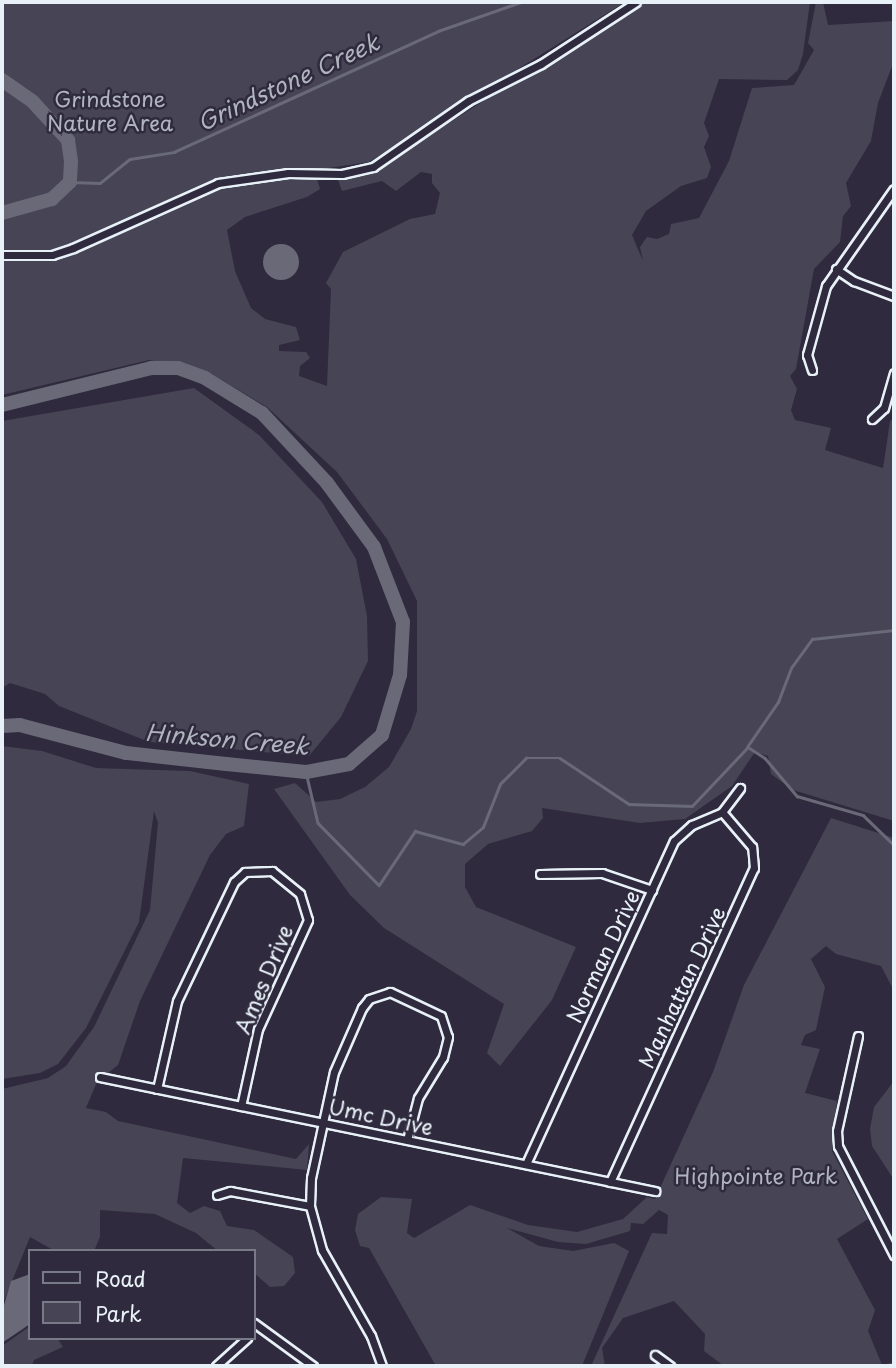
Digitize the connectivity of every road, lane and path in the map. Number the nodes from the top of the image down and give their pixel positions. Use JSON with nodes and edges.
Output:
{"nodes":[{"id":1,"x":636,"y":2,"type":"edge"},
{"id":2,"x":894,"y":189,"type":"edge"},
{"id":3,"x":2,"y":256,"type":"edge"},
{"id":4,"x":836,"y":268,"type":"junction"},
{"id":5,"x":894,"y":296,"type":"edge"},
{"id":6,"x":812,"y":370,"type":"dead end"},
{"id":7,"x":894,"y":373,"type":"edge"},
{"id":8,"x":872,"y":419,"type":"dead end"},
{"id":9,"x":740,"y":788,"type":"dead end"},
{"id":10,"x":722,"y":812,"type":"junction"},
{"id":11,"x":540,"y":874,"type":"dead end"},
{"id":12,"x":652,"y":890,"type":"junction"},
{"id":13,"x":858,"y":1036,"type":"dead end"},
{"id":14,"x":100,"y":1077,"type":"dead end"},
{"id":15,"x":157,"y":1088,"type":"junction"},
{"id":16,"x":241,"y":1105,"type":"junction"},
{"id":17,"x":323,"y":1122,"type":"junction"},
{"id":18,"x":407,"y":1140,"type":"junction"},
{"id":19,"x":526,"y":1164,"type":"junction"},
{"id":20,"x":610,"y":1182,"type":"junction"},
{"id":21,"x":655,"y":1191,"type":"dead end"},
{"id":22,"x":217,"y":1195,"type":"dead end"},
{"id":23,"x":310,"y":1206,"type":"junction"},
{"id":24,"x":894,"y":1239,"type":"edge"},
{"id":25,"x":886,"y":1242,"type":"junction"},
{"id":26,"x":894,"y":1255,"type":"edge"},
{"id":27,"x":256,"y":1327,"type":"edge"},
{"id":28,"x":245,"y":1340,"type":"edge"},
{"id":29,"x":655,"y":1355,"type":"dead end"},
{"id":30,"x":215,"y":1366,"type":"edge"},
{"id":31,"x":313,"y":1366,"type":"edge"},
{"id":32,"x":382,"y":1366,"type":"edge"},
{"id":33,"x":670,"y":1366,"type":"edge"}],
"edges":[{"from":1,"to":3,"type":"street"},
{"from":2,"to":4,"type":"street"},
{"from":4,"to":5,"type":"street"},
{"from":4,"to":6,"type":"street"},
{"from":7,"to":8,"type":"street"},
{"from":9,"to":10,"type":"street","name":"Norman Drive"},
{"from":10,"to":12,"type":"street","name":"Norman Drive"},
{"from":10,"to":20,"type":"street","name":"Manhattan Drive"},
{"from":11,"to":12,"type":"street"},
{"from":12,"to":19,"type":"street","name":"Norman Drive"},
{"from":13,"to":25,"type":"street"},
{"from":14,"to":15,"type":"street","name":"Umc Drive"},
{"from":15,"to":16,"type":"street","name":"Umc Drive"},
{"from":15,"to":16,"type":"street","name":"Ames Drive"},
{"from":16,"to":17,"type":"street","name":"Umc Drive"},
{"from":17,"to":18,"type":"street","name":"Umc Drive"},
{"from":17,"to":18,"type":"street"},
{"from":17,"to":23,"type":"street"},
{"from":18,"to":19,"type":"street","name":"Umc Drive"},
{"from":19,"to":20,"type":"street","name":"Umc Drive"},
{"from":20,"to":21,"type":"street","name":"Umc Drive"},
{"from":22,"to":23,"type":"street"},
{"from":23,"to":32,"type":"street"},
{"from":24,"to":25,"type":"street"},
{"from":25,"to":26,"type":"street"},
{"from":27,"to":31,"type":"street"},
{"from":28,"to":30,"type":"street"},
{"from":29,"to":33,"type":"street"}]}
